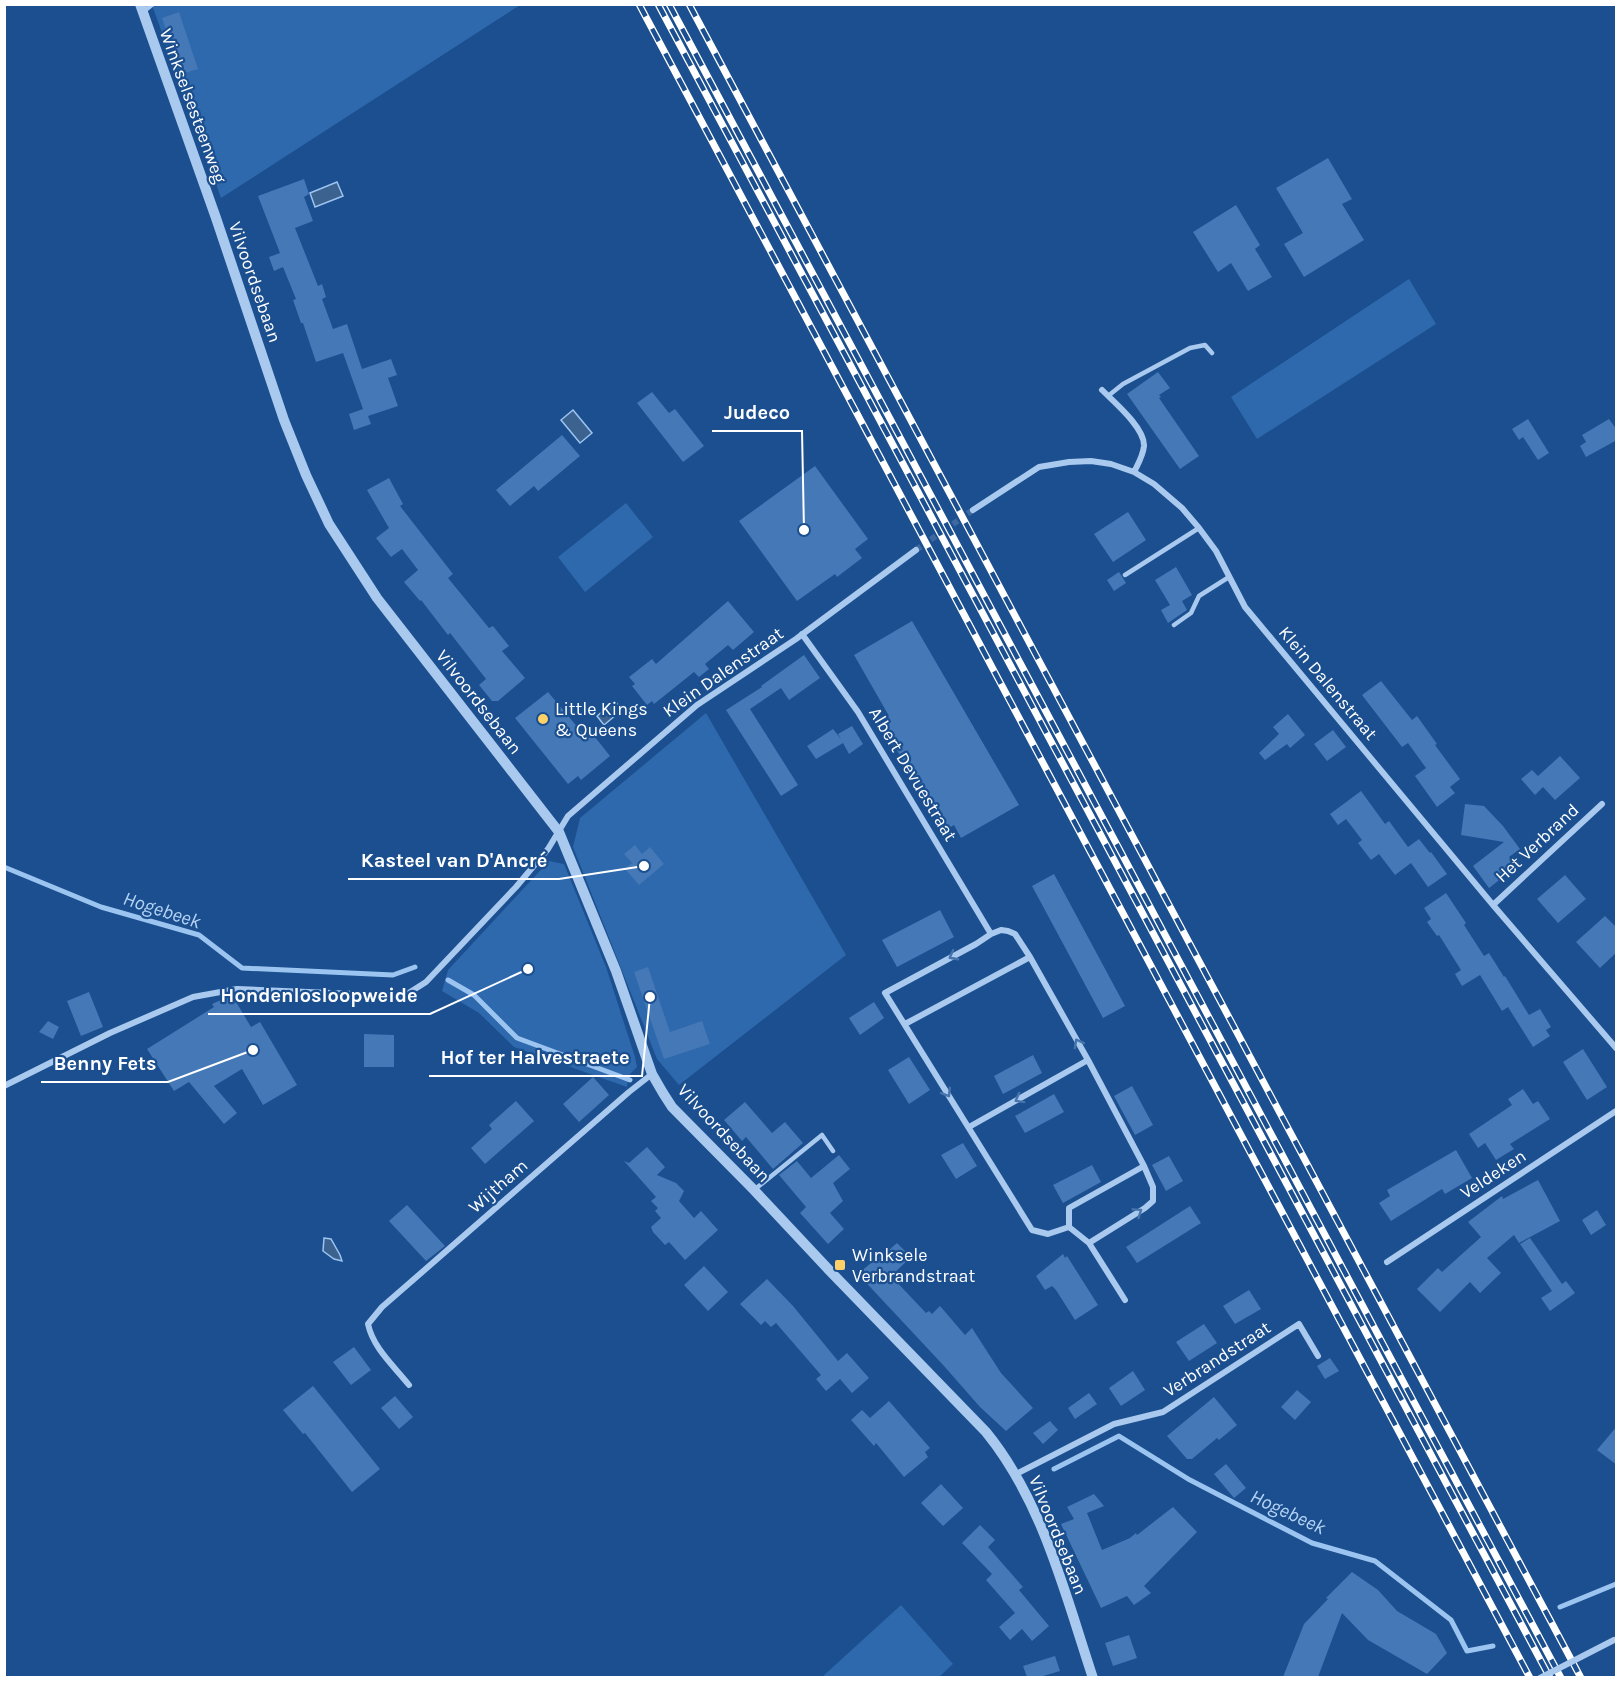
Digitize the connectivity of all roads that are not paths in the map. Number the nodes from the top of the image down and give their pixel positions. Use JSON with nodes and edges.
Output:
{"nodes":[{"id":1,"x":153,"y":4,"type":"edge"},
{"id":2,"x":141,"y":9,"type":"edge"},
{"id":3,"x":216,"y":218,"type":"joint"},
{"id":4,"x":1212,"y":353,"type":"dead end"},
{"id":5,"x":1102,"y":390,"type":"dead end"},
{"id":6,"x":1108,"y":396,"type":"junction"},
{"id":7,"x":1134,"y":472,"type":"junction"},
{"id":8,"x":973,"y":510,"type":"tunnel mouth"},
{"id":9,"x":1199,"y":528,"type":"junction"},
{"id":10,"x":916,"y":550,"type":"tunnel mouth"},
{"id":11,"x":1125,"y":575,"type":"dead end"},
{"id":12,"x":1229,"y":577,"type":"junction"},
{"id":13,"x":1174,"y":625,"type":"dead end"},
{"id":14,"x":802,"y":634,"type":"junction"},
{"id":15,"x":1602,"y":804,"type":"dead end"},
{"id":16,"x":559,"y":832,"type":"junction"},
{"id":17,"x":1493,"y":905,"type":"junction"},
{"id":18,"x":991,"y":934,"type":"junction"},
{"id":19,"x":1030,"y":957,"type":"junction"},
{"id":20,"x":905,"y":1024,"type":"junction"},
{"id":21,"x":1617,"y":1048,"type":"edge"},
{"id":22,"x":1088,"y":1060,"type":"junction"},
{"id":23,"x":652,"y":1074,"type":"junction"},
{"id":24,"x":4,"y":1086,"type":"edge"},
{"id":25,"x":1617,"y":1112,"type":"edge"},
{"id":26,"x":969,"y":1127,"type":"junction"},
{"id":27,"x":833,"y":1151,"type":"dead end"},
{"id":28,"x":1144,"y":1166,"type":"junction"},
{"id":29,"x":754,"y":1190,"type":"junction"},
{"id":30,"x":1069,"y":1227,"type":"junction"},
{"id":31,"x":1089,"y":1243,"type":"junction"},
{"id":32,"x":1387,"y":1262,"type":"dead end"},
{"id":33,"x":1125,"y":1300,"type":"dead end"},
{"id":34,"x":1318,"y":1356,"type":"dead end"},
{"id":35,"x":409,"y":1385,"type":"dead end"},
{"id":36,"x":1016,"y":1474,"type":"junction"},
{"id":37,"x":1615,"y":1639,"type":"edge"},
{"id":38,"x":1094,"y":1677,"type":"edge"},
{"id":39,"x":1540,"y":1677,"type":"edge"}],
"edges":[{"from":1,"to":2,"type":"lane"},
{"from":2,"to":3,"type":"street","name":"Winkselsesteenweg"},
{"from":3,"to":16,"type":"street","name":"Vilvoordsebaan"},
{"from":4,"to":6,"type":"lane"},
{"from":5,"to":6,"type":"street"},
{"from":6,"to":7,"type":"street"},
{"from":7,"to":8,"type":"street","name":"Klein Dalenstraat"},
{"from":7,"to":9,"type":"street","name":"Klein Dalenstraat"},
{"from":9,"to":11,"type":"lane"},
{"from":9,"to":12,"type":"street","name":"Klein Dalenstraat"},
{"from":10,"to":14,"type":"street","name":"Klein Dalenstraat"},
{"from":12,"to":13,"type":"lane"},
{"from":12,"to":17,"type":"street","name":"Klein Dalenstraat"},
{"from":14,"to":16,"type":"street","name":"Klein Dalenstraat"},
{"from":14,"to":18,"type":"street","name":"Albert Devuestraat"},
{"from":15,"to":17,"type":"street","name":"Het Verbrand"},
{"from":16,"to":23,"type":"street","name":"Vilvoordsebaan"},
{"from":16,"to":24,"type":"street","name":"Klein Dalenstraat"},
{"from":17,"to":21,"type":"street","name":"Klein Dalenstraat"},
{"from":18,"to":19,"type":"street"},
{"from":18,"to":20,"type":"street","one_way":true},
{"from":19,"to":20,"type":"street"},
{"from":22,"to":19,"type":"street","one_way":true},
{"from":20,"to":26,"type":"street","one_way":true},
{"from":22,"to":26,"type":"street","one_way":true},
{"from":22,"to":28,"type":"street"},
{"from":23,"to":29,"type":"street","name":"Vilvoordsebaan"},
{"from":23,"to":35,"type":"street","name":"Wijtham"},
{"from":25,"to":32,"type":"street","name":"Veldeken"},
{"from":26,"to":30,"type":"street"},
{"from":27,"to":29,"type":"lane"},
{"from":28,"to":30,"type":"street"},
{"from":31,"to":28,"type":"street","one_way":true},
{"from":29,"to":36,"type":"street","name":"Vilvoordsebaan"},
{"from":30,"to":31,"type":"street"},
{"from":31,"to":33,"type":"street"},
{"from":34,"to":36,"type":"street","name":"Verbrandstraat"},
{"from":36,"to":38,"type":"street","name":"Vilvoordsebaan"},
{"from":37,"to":39,"type":"street","bridge":true}]}
